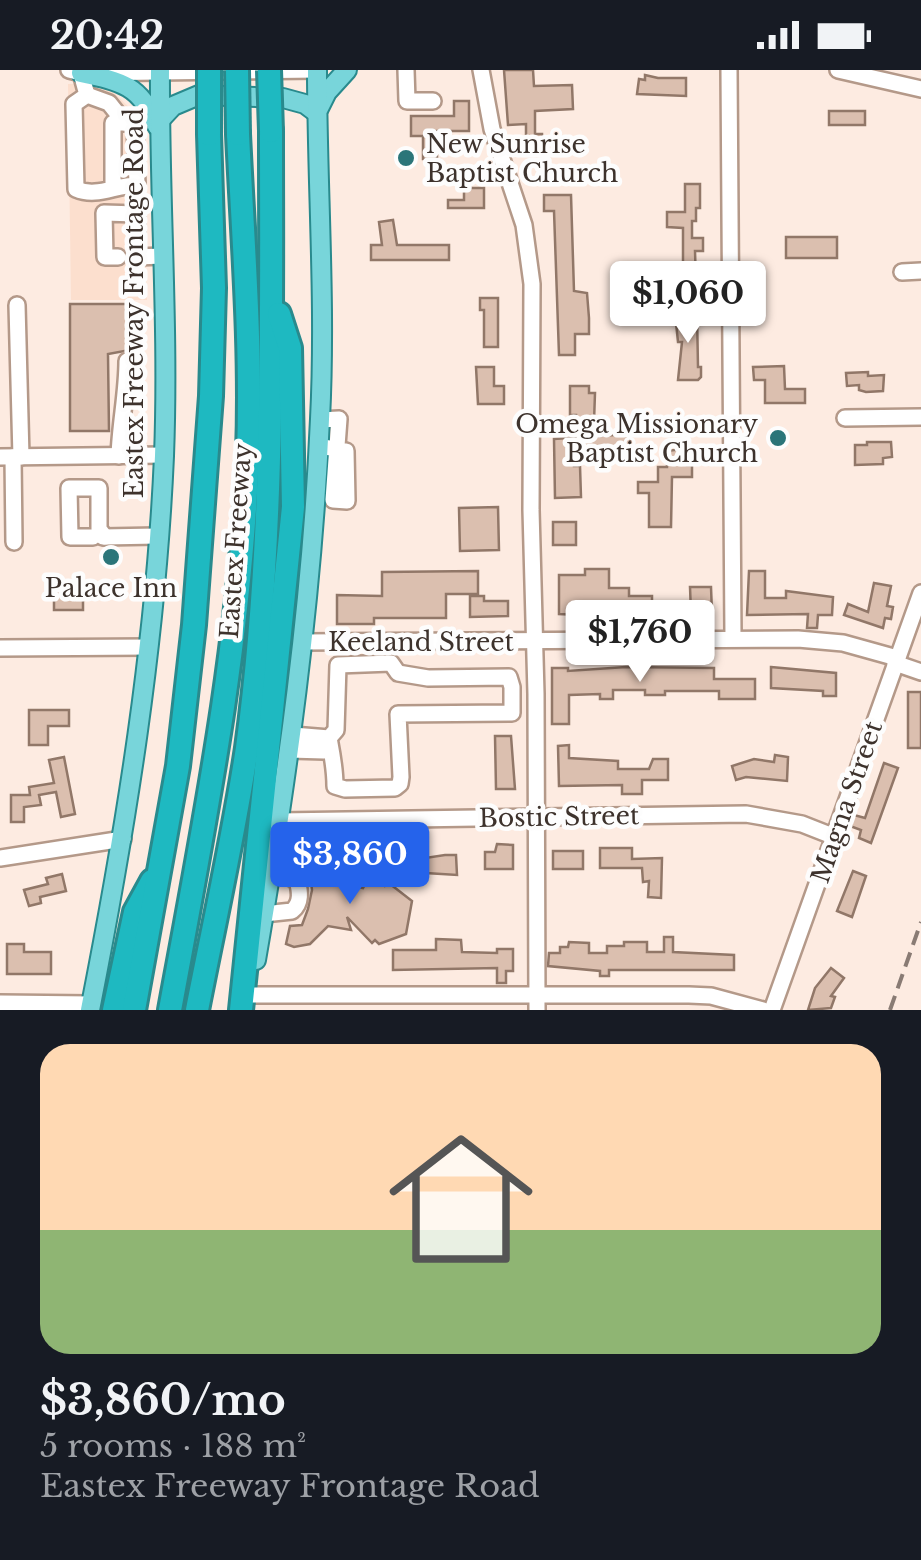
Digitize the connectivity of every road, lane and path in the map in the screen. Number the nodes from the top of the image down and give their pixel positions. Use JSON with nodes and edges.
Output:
{"nodes":[{"id":1,"x":209,"y":70,"type":"edge"},
{"id":2,"x":237,"y":70,"type":"edge"},
{"id":3,"x":269,"y":70,"type":"edge"},
{"id":4,"x":317,"y":70,"type":"edge"},
{"id":5,"x":347,"y":70,"type":"edge"},
{"id":6,"x":406,"y":70,"type":"edge"},
{"id":7,"x":481,"y":70,"type":"edge"},
{"id":8,"x":728,"y":70,"type":"edge"},
{"id":9,"x":838,"y":70,"type":"edge"},
{"id":10,"x":75,"y":71,"type":"edge"},
{"id":11,"x":160,"y":71,"type":"edge"},
{"id":12,"x":921,"y":89,"type":"edge"},
{"id":13,"x":87,"y":94,"type":"junction"},
{"id":14,"x":433,"y":101,"type":"dead end"},
{"id":15,"x":317,"y":113,"type":"junction"},
{"id":16,"x":159,"y":126,"type":"junction"},
{"id":17,"x":125,"y":154,"type":"junction"},
{"id":18,"x":160,"y":161,"type":"junction"},
{"id":19,"x":162,"y":256,"type":"junction"},
{"id":20,"x":128,"y":257,"type":"dead end"},
{"id":21,"x":921,"y":271,"type":"edge"},
{"id":22,"x":902,"y":272,"type":"dead end"},
{"id":23,"x":272,"y":292,"type":"junction"},
{"id":24,"x":18,"y":305,"type":"dead end"},
{"id":25,"x":127,"y":360,"type":"dead end"},
{"id":26,"x":921,"y":417,"type":"edge"},
{"id":27,"x":845,"y":418,"type":"dead end"},
{"id":28,"x":119,"y":456,"type":"junction"},
{"id":29,"x":164,"y":456,"type":"junction"},
{"id":30,"x":11,"y":457,"type":"edge"},
{"id":31,"x":157,"y":536,"type":"junction"},
{"id":32,"x":100,"y":537,"type":"dead end"},
{"id":33,"x":14,"y":542,"type":"dead end"},
{"id":34,"x":921,"y":593,"type":"edge"},
{"id":35,"x":733,"y":638,"type":"junction"},
{"id":36,"x":534,"y":641,"type":"junction"},
{"id":37,"x":302,"y":642,"type":"junction"},
{"id":38,"x":366,"y":642,"type":"junction"},
{"id":39,"x":148,"y":647,"type":"junction"},
{"id":40,"x":0,"y":648,"type":"edge"},
{"id":41,"x":896,"y":660,"type":"junction"},
{"id":42,"x":365,"y":662,"type":"junction"},
{"id":43,"x":921,"y":672,"type":"edge"},
{"id":44,"x":512,"y":694,"type":"junction"},
{"id":45,"x":536,"y":694,"type":"junction"},
{"id":46,"x":292,"y":743,"type":"junction"},
{"id":47,"x":329,"y":743,"type":"junction"},
{"id":48,"x":368,"y":788,"type":"junction"},
{"id":49,"x":536,"y":818,"type":"junction"},
{"id":50,"x":368,"y":820,"type":"junction"},
{"id":51,"x":280,"y":821,"type":"junction"},
{"id":52,"x":835,"y":837,"type":"junction"},
{"id":53,"x":123,"y":839,"type":"junction"},
{"id":54,"x":0,"y":858,"type":"edge"},
{"id":55,"x":163,"y":860,"type":"junction"},
{"id":56,"x":272,"y":870,"type":"junction"},
{"id":57,"x":264,"y":914,"type":"junction"},
{"id":58,"x":0,"y":1003,"type":"edge"},
{"id":59,"x":537,"y":1003,"type":"edge"},
{"id":60,"x":246,"y":1005,"type":"edge"},
{"id":61,"x":22,"y":1007,"type":"edge"},
{"id":62,"x":98,"y":1008,"type":"edge"},
{"id":63,"x":134,"y":1010,"type":"edge"},
{"id":64,"x":170,"y":1010,"type":"edge"},
{"id":65,"x":197,"y":1010,"type":"edge"},
{"id":66,"x":763,"y":1010,"type":"edge"},
{"id":67,"x":772,"y":1010,"type":"edge"}],
"edges":[{"from":1,"to":55,"type":"highway","name":"Eastex Freeway","bridge":true},
{"from":2,"to":64,"type":"highway","bridge":true},
{"from":3,"to":23,"type":"highway","name":"Eastex Freeway","bridge":true},
{"from":4,"to":11,"type":"street"},
{"from":4,"to":15,"type":"main road"},
{"from":5,"to":15,"type":"main road"},
{"from":6,"to":14,"type":"street"},
{"from":7,"to":36,"type":"street"},
{"from":8,"to":35,"type":"street"},
{"from":9,"to":12,"type":"street"},
{"from":10,"to":11,"type":"street"},
{"from":10,"to":13,"type":"street"},
{"from":10,"to":16,"type":"main road"},
{"from":11,"to":16,"type":"main road","name":"Eastex Freeway Frontage Road"},
{"from":13,"to":17,"type":"street"},
{"from":13,"to":17,"type":"street"},
{"from":15,"to":16,"type":"main road"},
{"from":15,"to":37,"type":"main road"},
{"from":16,"to":18,"type":"main road","name":"Eastex Freeway Frontage Road"},
{"from":17,"to":18,"type":"street"},
{"from":18,"to":19,"type":"main road","name":"Eastex Freeway Frontage Road"},
{"from":19,"to":20,"type":"street"},
{"from":19,"to":29,"type":"main road","name":"Eastex Freeway Frontage Road"},
{"from":21,"to":22,"type":"street"},
{"from":23,"to":60,"type":"highway"},
{"from":23,"to":65,"type":"highway","name":"Eastex Freeway"},
{"from":24,"to":30,"type":"street"},
{"from":25,"to":28,"type":"street"},
{"from":26,"to":27,"type":"street"},
{"from":28,"to":29,"type":"street"},
{"from":28,"to":30,"type":"street"},
{"from":29,"to":31,"type":"main road","name":"Eastex Freeway Frontage Road"},
{"from":30,"to":33,"type":"street"},
{"from":31,"to":32,"type":"street"},
{"from":31,"to":39,"type":"main road","name":"Eastex Freeway Frontage Road"},
{"from":34,"to":41,"type":"street","name":"Magna Street"},
{"from":35,"to":36,"type":"street","name":"Keeland Street"},
{"from":35,"to":41,"type":"street","name":"Keeland Street"},
{"from":36,"to":38,"type":"street","name":"Keeland Street"},
{"from":36,"to":45,"type":"street"},
{"from":37,"to":38,"type":"street","name":"Keeland Street"},
{"from":37,"to":46,"type":"main road"},
{"from":38,"to":42,"type":"street"},
{"from":39,"to":40,"type":"street"},
{"from":39,"to":53,"type":"main road","name":"Eastex Freeway Frontage Road"},
{"from":41,"to":43,"type":"street","name":"Keeland Street"},
{"from":41,"to":52,"type":"street","name":"Magna Street"},
{"from":42,"to":44,"type":"street"},
{"from":42,"to":47,"type":"street"},
{"from":44,"to":45,"type":"street"},
{"from":44,"to":48,"type":"street"},
{"from":45,"to":49,"type":"street"},
{"from":46,"to":47,"type":"street"},
{"from":46,"to":51,"type":"main road"},
{"from":47,"to":48,"type":"street"},
{"from":48,"to":50,"type":"street"},
{"from":49,"to":50,"type":"street","name":"Bostic Street"},
{"from":49,"to":52,"type":"street","name":"Bostic Street"},
{"from":49,"to":59,"type":"street"},
{"from":50,"to":51,"type":"street","name":"Bostic Street"},
{"from":51,"to":56,"type":"main road"},
{"from":52,"to":67,"type":"street","name":"Magna Street"},
{"from":53,"to":54,"type":"street"},
{"from":53,"to":62,"type":"main road","name":"Eastex Freeway Frontage Road"},
{"from":55,"to":62,"type":"highway"},
{"from":55,"to":63,"type":"highway","name":"Eastex Freeway"},
{"from":56,"to":57,"type":"main road"},
{"from":56,"to":57,"type":"street"},
{"from":57,"to":60,"type":"main road"},
{"from":58,"to":61,"type":"street"},
{"from":59,"to":60,"type":"street"},
{"from":59,"to":66,"type":"street"},
{"from":61,"to":62,"type":"street"}]}
